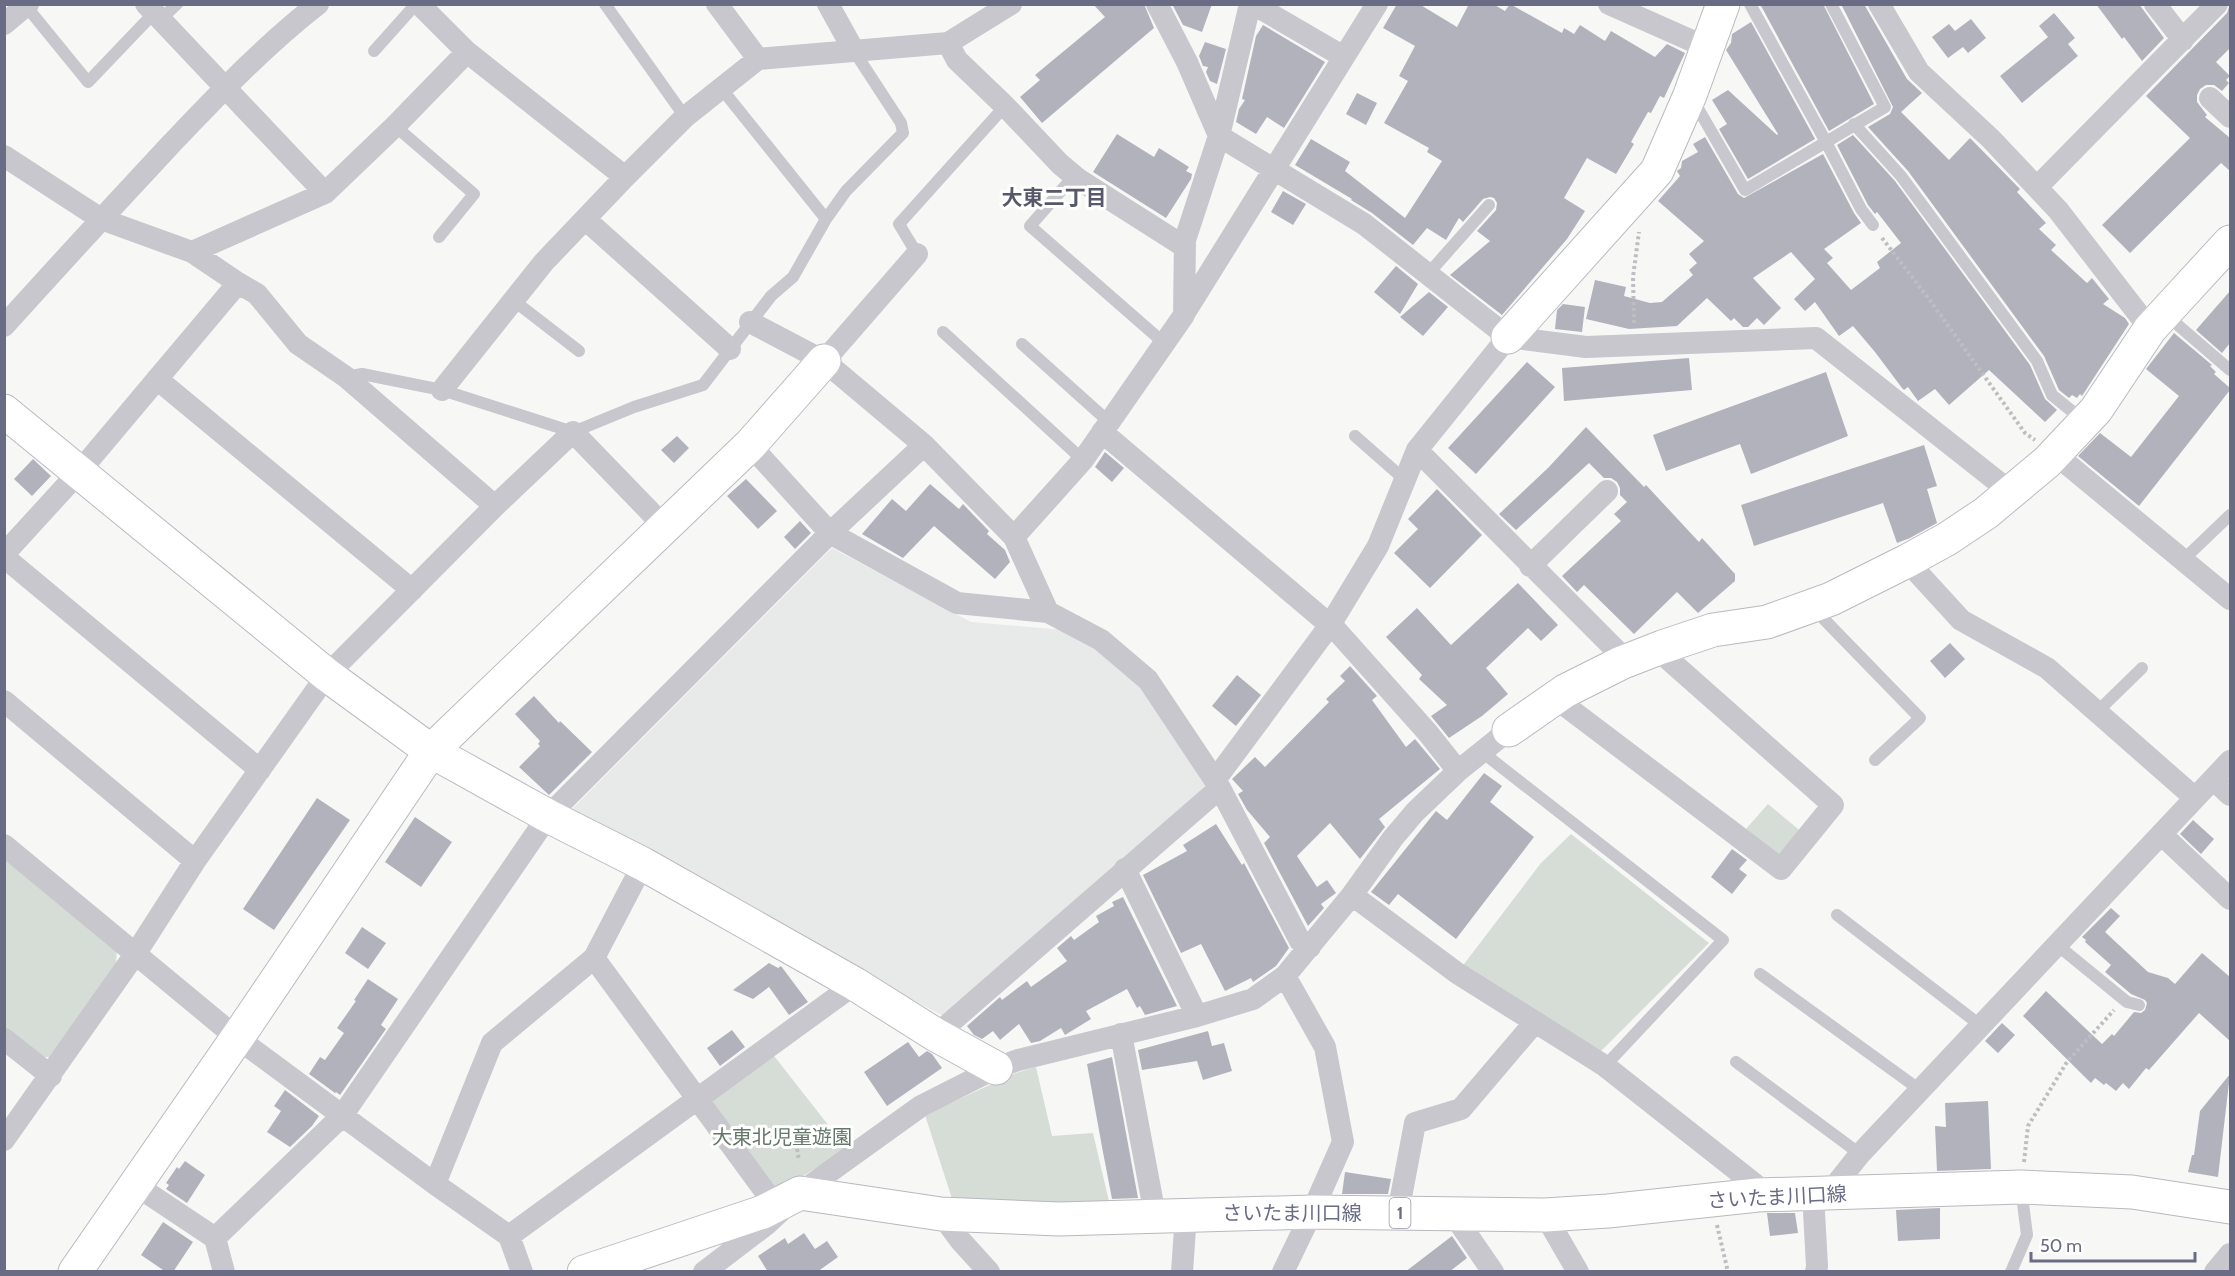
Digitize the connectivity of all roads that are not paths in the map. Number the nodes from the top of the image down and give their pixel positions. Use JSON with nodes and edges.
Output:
{"nodes":[{"id":1,"x":177,"y":4,"type":"edge"},
{"id":2,"x":318,"y":4,"type":"edge"},
{"id":3,"x":418,"y":4,"type":"edge"},
{"id":4,"x":605,"y":4,"type":"edge"},
{"id":5,"x":717,"y":4,"type":"edge"},
{"id":6,"x":828,"y":4,"type":"edge"},
{"id":7,"x":1011,"y":4,"type":"edge"},
{"id":8,"x":1157,"y":4,"type":"edge"},
{"id":9,"x":1251,"y":4,"type":"edge"},
{"id":10,"x":1377,"y":4,"type":"edge"},
{"id":11,"x":1608,"y":4,"type":"edge"},
{"id":12,"x":1723,"y":4,"type":"edge"},
{"id":13,"x":1750,"y":4,"type":"edge"},
{"id":14,"x":1831,"y":4,"type":"edge"},
{"id":15,"x":1879,"y":4,"type":"edge"},
{"id":16,"x":2155,"y":4,"type":"edge"},
{"id":17,"x":2217,"y":4,"type":"edge"},
{"id":18,"x":153,"y":12,"type":"edge"},
{"id":19,"x":15,"y":13,"type":"edge"},
{"id":20,"x":2183,"y":40,"type":"junction"},
{"id":21,"x":948,"y":44,"type":"junction"},
{"id":22,"x":1708,"y":48,"type":"junction"},
{"id":23,"x":374,"y":51,"type":"dead end"},
{"id":24,"x":854,"y":51,"type":"junction"},
{"id":25,"x":467,"y":52,"type":"junction"},
{"id":26,"x":1344,"y":57,"type":"junction"},
{"id":27,"x":758,"y":59,"type":"junction"},
{"id":28,"x":226,"y":86,"type":"junction"},
{"id":29,"x":721,"y":88,"type":"junction"},
{"id":30,"x":1690,"y":95,"type":"junction"},
{"id":31,"x":2210,"y":98,"type":"dead end"},
{"id":32,"x":1005,"y":106,"type":"junction"},
{"id":33,"x":685,"y":117,"type":"junction"},
{"id":34,"x":2230,"y":117,"type":"edge"},
{"id":35,"x":1854,"y":124,"type":"junction"},
{"id":36,"x":395,"y":126,"type":"junction"},
{"id":37,"x":1219,"y":136,"type":"junction"},
{"id":38,"x":1826,"y":142,"type":"junction"},
{"id":39,"x":4,"y":156,"type":"edge"},
{"id":40,"x":1273,"y":171,"type":"junction"},
{"id":41,"x":1074,"y":176,"type":"junction"},
{"id":42,"x":625,"y":177,"type":"junction"},
{"id":43,"x":2037,"y":187,"type":"junction"},
{"id":44,"x":325,"y":193,"type":"junction"},
{"id":45,"x":1489,"y":205,"type":"dead end"},
{"id":46,"x":100,"y":219,"type":"junction"},
{"id":47,"x":585,"y":219,"type":"junction"},
{"id":48,"x":826,"y":219,"type":"junction"},
{"id":49,"x":1873,"y":225,"type":"road end"},
{"id":50,"x":440,"y":237,"type":"dead end"},
{"id":51,"x":2230,"y":242,"type":"edge"},
{"id":52,"x":1185,"y":247,"type":"junction"},
{"id":53,"x":192,"y":252,"type":"junction"},
{"id":54,"x":917,"y":254,"type":"joint"},
{"id":55,"x":1428,"y":274,"type":"junction"},
{"id":56,"x":238,"y":283,"type":"junction"},
{"id":57,"x":513,"y":300,"type":"junction"},
{"id":58,"x":1184,"y":315,"type":"junction"},
{"id":59,"x":2157,"y":321,"type":"junction"},
{"id":60,"x":750,"y":322,"type":"junction"},
{"id":61,"x":4,"y":326,"type":"edge"},
{"id":62,"x":943,"y":332,"type":"dead end"},
{"id":63,"x":1508,"y":337,"type":"junction"},
{"id":64,"x":1164,"y":343,"type":"junction"},
{"id":65,"x":1022,"y":344,"type":"dead end"},
{"id":66,"x":730,"y":350,"type":"junction"},
{"id":67,"x":579,"y":351,"type":"dead end"},
{"id":68,"x":824,"y":361,"type":"junction"},
{"id":69,"x":2230,"y":370,"type":"edge"},
{"id":70,"x":346,"y":376,"type":"junction"},
{"id":71,"x":157,"y":380,"type":"junction"},
{"id":72,"x":442,"y":390,"type":"junction"},
{"id":73,"x":4,"y":411,"type":"edge"},
{"id":74,"x":2085,"y":422,"type":"junction"},
{"id":75,"x":1106,"y":427,"type":"junction"},
{"id":76,"x":573,"y":432,"type":"junction"},
{"id":77,"x":1355,"y":436,"type":"dead end"},
{"id":78,"x":750,"y":445,"type":"junction"},
{"id":79,"x":924,"y":445,"type":"junction"},
{"id":80,"x":1417,"y":450,"type":"junction"},
{"id":81,"x":2055,"y":454,"type":"junction"},
{"id":82,"x":1083,"y":460,"type":"junction"},
{"id":83,"x":79,"y":472,"type":"junction"},
{"id":84,"x":1405,"y":480,"type":"junction"},
{"id":85,"x":1607,"y":491,"type":"dead end"},
{"id":86,"x":2012,"y":493,"type":"junction"},
{"id":87,"x":495,"y":506,"type":"junction"},
{"id":88,"x":2230,"y":515,"type":"edge"},
{"id":89,"x":665,"y":526,"type":"junction"},
{"id":90,"x":830,"y":533,"type":"junction"},
{"id":91,"x":1014,"y":537,"type":"junction"},
{"id":92,"x":4,"y":556,"type":"edge"},
{"id":93,"x":2183,"y":560,"type":"junction"},
{"id":94,"x":1907,"y":561,"type":"junction"},
{"id":95,"x":1530,"y":566,"type":"junction"},
{"id":96,"x":412,"y":590,"type":"junction"},
{"id":97,"x":2230,"y":599,"type":"edge"},
{"id":98,"x":1812,"y":606,"type":"junction"},
{"id":99,"x":1048,"y":612,"type":"junction"},
{"id":100,"x":1330,"y":625,"type":"junction"},
{"id":101,"x":1662,"y":647,"type":"junction"},
{"id":102,"x":1621,"y":663,"type":"junction"},
{"id":103,"x":2142,"y":668,"type":"dead end"},
{"id":104,"x":327,"y":675,"type":"junction"},
{"id":105,"x":1558,"y":696,"type":"junction"},
{"id":106,"x":4,"y":701,"type":"edge"},
{"id":107,"x":2097,"y":712,"type":"junction"},
{"id":108,"x":1509,"y":730,"type":"joint"},
{"id":109,"x":430,"y":751,"type":"junction"},
{"id":110,"x":1482,"y":752,"type":"junction"},
{"id":111,"x":1875,"y":760,"type":"dead end"},
{"id":112,"x":2230,"y":761,"type":"edge"},
{"id":113,"x":260,"y":770,"type":"junction"},
{"id":114,"x":1458,"y":771,"type":"junction"},
{"id":115,"x":2213,"y":779,"type":"junction"},
{"id":116,"x":1217,"y":784,"type":"junction"},
{"id":117,"x":2230,"y":795,"type":"edge"},
{"id":118,"x":2195,"y":798,"type":"junction"},
{"id":119,"x":548,"y":816,"type":"junction"},
{"id":120,"x":2161,"y":834,"type":"junction"},
{"id":121,"x":4,"y":845,"type":"edge"},
{"id":122,"x":195,"y":861,"type":"junction"},
{"id":123,"x":643,"y":864,"type":"junction"},
{"id":124,"x":1125,"y":869,"type":"junction"},
{"id":125,"x":1352,"y":895,"type":"junction"},
{"id":126,"x":2230,"y":899,"type":"edge"},
{"id":127,"x":1837,"y":915,"type":"dead end"},
{"id":128,"x":2056,"y":944,"type":"junction"},
{"id":129,"x":1310,"y":947,"type":"junction"},
{"id":130,"x":136,"y":953,"type":"junction"},
{"id":131,"x":594,"y":958,"type":"junction"},
{"id":132,"x":1760,"y":974,"type":"dead end"},
{"id":133,"x":1285,"y":976,"type":"junction"},
{"id":134,"x":855,"y":984,"type":"junction"},
{"id":135,"x":2139,"y":1005,"type":"dead end"},
{"id":136,"x":1197,"y":1016,"type":"junction"},
{"id":137,"x":1535,"y":1022,"type":"junction"},
{"id":138,"x":1980,"y":1025,"type":"junction"},
{"id":139,"x":1121,"y":1034,"type":"junction"},
{"id":140,"x":936,"y":1035,"type":"junction"},
{"id":141,"x":237,"y":1038,"type":"junction"},
{"id":142,"x":4,"y":1039,"type":"edge"},
{"id":143,"x":1736,"y":1062,"type":"dead end"},
{"id":144,"x":1605,"y":1066,"type":"junction"},
{"id":145,"x":996,"y":1068,"type":"junction"},
{"id":146,"x":51,"y":1076,"type":"junction"},
{"id":147,"x":1920,"y":1090,"type":"junction"},
{"id":148,"x":697,"y":1100,"type":"junction"},
{"id":149,"x":342,"y":1116,"type":"junction"},
{"id":150,"x":4,"y":1140,"type":"edge"},
{"id":151,"x":1860,"y":1154,"type":"junction"},
{"id":152,"x":134,"y":1184,"type":"junction"},
{"id":153,"x":435,"y":1184,"type":"junction"},
{"id":154,"x":791,"y":1186,"type":"junction"},
{"id":155,"x":2021,"y":1187,"type":"junction"},
{"id":156,"x":1825,"y":1194,"type":"junction"},
{"id":157,"x":1758,"y":1195,"type":"junction"},
{"id":158,"x":2230,"y":1208,"type":"edge"},
{"id":159,"x":1312,"y":1212,"type":"junction"},
{"id":160,"x":1398,"y":1213,"type":"junction"},
{"id":161,"x":941,"y":1214,"type":"junction"},
{"id":162,"x":1171,"y":1215,"type":"junction"},
{"id":163,"x":1459,"y":1215,"type":"junction"},
{"id":164,"x":1545,"y":1215,"type":"junction"},
{"id":165,"x":509,"y":1236,"type":"junction"},
{"id":166,"x":215,"y":1238,"type":"junction"},
{"id":167,"x":2230,"y":1254,"type":"edge"},
{"id":168,"x":1284,"y":1271,"type":"edge"},
{"id":169,"x":75,"y":1272,"type":"edge"},
{"id":170,"x":224,"y":1272,"type":"edge"},
{"id":171,"x":522,"y":1272,"type":"edge"},
{"id":172,"x":584,"y":1272,"type":"edge"},
{"id":173,"x":704,"y":1272,"type":"edge"},
{"id":174,"x":988,"y":1272,"type":"edge"},
{"id":175,"x":1182,"y":1272,"type":"edge"},
{"id":176,"x":1493,"y":1272,"type":"edge"},
{"id":177,"x":1578,"y":1272,"type":"edge"},
{"id":178,"x":1816,"y":1272,"type":"edge"},
{"id":179,"x":2011,"y":1272,"type":"edge"},
{"id":180,"x":2215,"y":1272,"type":"edge"}],
"edges":[{"from":1,"to":18,"type":"lane"},
{"from":2,"to":28,"type":"street"},
{"from":3,"to":23,"type":"lane"},
{"from":3,"to":25,"type":"street"},
{"from":4,"to":33,"type":"lane"},
{"from":5,"to":27,"type":"street"},
{"from":6,"to":24,"type":"street"},
{"from":7,"to":21,"type":"street"},
{"from":8,"to":37,"type":"street"},
{"from":9,"to":26,"type":"street"},
{"from":9,"to":37,"type":"street"},
{"from":10,"to":26,"type":"street"},
{"from":11,"to":22,"type":"street"},
{"from":12,"to":22,"type":"street"},
{"from":13,"to":38,"type":"lane"},
{"from":14,"to":35,"type":"lane"},
{"from":15,"to":43,"type":"street"},
{"from":16,"to":20,"type":"street"},
{"from":17,"to":20,"type":"street"},
{"from":18,"to":19,"type":"lane"},
{"from":18,"to":28,"type":"street"},
{"from":20,"to":43,"type":"street"},
{"from":21,"to":24,"type":"street"},
{"from":21,"to":32,"type":"street"},
{"from":22,"to":30,"type":"street"},
{"from":24,"to":27,"type":"street"},
{"from":24,"to":48,"type":"lane"},
{"from":25,"to":36,"type":"street"},
{"from":25,"to":42,"type":"street"},
{"from":26,"to":40,"type":"street"},
{"from":27,"to":29,"type":"street"},
{"from":28,"to":44,"type":"street"},
{"from":28,"to":46,"type":"street"},
{"from":29,"to":33,"type":"street"},
{"from":29,"to":48,"type":"lane"},
{"from":30,"to":38,"type":"lane"},
{"from":30,"to":63,"type":"street"},
{"from":31,"to":34,"type":"street"},
{"from":32,"to":41,"type":"street"},
{"from":32,"to":54,"type":"lane"},
{"from":33,"to":42,"type":"street"},
{"from":35,"to":38,"type":"lane"},
{"from":35,"to":74,"type":"lane"},
{"from":36,"to":44,"type":"street"},
{"from":36,"to":50,"type":"lane"},
{"from":37,"to":40,"type":"street"},
{"from":37,"to":52,"type":"street"},
{"from":38,"to":49,"type":"lane"},
{"from":39,"to":46,"type":"street"},
{"from":40,"to":55,"type":"street"},
{"from":40,"to":58,"type":"street"},
{"from":41,"to":52,"type":"street"},
{"from":41,"to":64,"type":"lane"},
{"from":42,"to":47,"type":"street"},
{"from":43,"to":59,"type":"street"},
{"from":44,"to":53,"type":"street"},
{"from":45,"to":55,"type":"lane"},
{"from":46,"to":53,"type":"street"},
{"from":46,"to":61,"type":"street"},
{"from":47,"to":57,"type":"street"},
{"from":47,"to":66,"type":"street"},
{"from":48,"to":60,"type":"lane"},
{"from":51,"to":59,"type":"street"},
{"from":52,"to":58,"type":"street"},
{"from":53,"to":56,"type":"street"},
{"from":54,"to":68,"type":"street"},
{"from":55,"to":63,"type":"street"},
{"from":56,"to":70,"type":"street"},
{"from":56,"to":71,"type":"street"},
{"from":57,"to":67,"type":"lane"},
{"from":57,"to":72,"type":"street"},
{"from":58,"to":64,"type":"street"},
{"from":59,"to":69,"type":"lane"},
{"from":59,"to":74,"type":"street"},
{"from":60,"to":66,"type":"lane"},
{"from":60,"to":68,"type":"street"},
{"from":62,"to":82,"type":"lane"},
{"from":63,"to":80,"type":"street"},
{"from":63,"to":86,"type":"street"},
{"from":64,"to":75,"type":"street"},
{"from":65,"to":75,"type":"lane"},
{"from":66,"to":76,"type":"lane"},
{"from":68,"to":78,"type":"street"},
{"from":68,"to":79,"type":"street"},
{"from":70,"to":72,"type":"lane"},
{"from":70,"to":87,"type":"street"},
{"from":71,"to":83,"type":"street"},
{"from":71,"to":96,"type":"street"},
{"from":72,"to":76,"type":"lane"},
{"from":73,"to":83,"type":"street"},
{"from":74,"to":81,"type":"street"},
{"from":75,"to":82,"type":"street"},
{"from":75,"to":100,"type":"street"},
{"from":76,"to":87,"type":"street"},
{"from":76,"to":89,"type":"street"},
{"from":77,"to":84,"type":"lane"},
{"from":78,"to":89,"type":"street"},
{"from":78,"to":90,"type":"street"},
{"from":79,"to":90,"type":"street"},
{"from":79,"to":91,"type":"street"},
{"from":80,"to":84,"type":"street"},
{"from":80,"to":95,"type":"street"},
{"from":81,"to":86,"type":"street"},
{"from":81,"to":93,"type":"street"},
{"from":82,"to":91,"type":"street"},
{"from":83,"to":92,"type":"street"},
{"from":83,"to":104,"type":"street"},
{"from":84,"to":100,"type":"street"},
{"from":85,"to":95,"type":"street"},
{"from":86,"to":94,"type":"street"},
{"from":87,"to":96,"type":"street"},
{"from":88,"to":93,"type":"lane"},
{"from":89,"to":109,"type":"street"},
{"from":90,"to":99,"type":"street"},
{"from":90,"to":119,"type":"street"},
{"from":91,"to":99,"type":"street"},
{"from":92,"to":113,"type":"street"},
{"from":93,"to":97,"type":"street"},
{"from":94,"to":98,"type":"street"},
{"from":94,"to":107,"type":"street"},
{"from":95,"to":102,"type":"street"},
{"from":96,"to":104,"type":"street"},
{"from":98,"to":101,"type":"street"},
{"from":98,"to":111,"type":"lane"},
{"from":99,"to":116,"type":"street"},
{"from":100,"to":114,"type":"street"},
{"from":100,"to":116,"type":"street"},
{"from":101,"to":102,"type":"street"},
{"from":101,"to":105,"type":"street"},
{"from":102,"to":105,"type":"street"},
{"from":103,"to":107,"type":"lane"},
{"from":104,"to":109,"type":"street"},
{"from":104,"to":113,"type":"street"},
{"from":105,"to":108,"type":"street"},
{"from":106,"to":122,"type":"street"},
{"from":107,"to":118,"type":"street"},
{"from":108,"to":110,"type":"street"},
{"from":109,"to":119,"type":"street"},
{"from":109,"to":141,"type":"street"},
{"from":110,"to":114,"type":"street"},
{"from":110,"to":144,"type":"lane"},
{"from":112,"to":115,"type":"street"},
{"from":113,"to":122,"type":"street"},
{"from":114,"to":125,"type":"street"},
{"from":115,"to":117,"type":"street"},
{"from":115,"to":118,"type":"street"},
{"from":116,"to":124,"type":"street"},
{"from":116,"to":129,"type":"street"},
{"from":118,"to":120,"type":"street"},
{"from":119,"to":123,"type":"street"},
{"from":119,"to":149,"type":"street"},
{"from":120,"to":126,"type":"street"},
{"from":120,"to":128,"type":"street"},
{"from":121,"to":130,"type":"street"},
{"from":122,"to":130,"type":"street"},
{"from":123,"to":131,"type":"street"},
{"from":123,"to":134,"type":"street"},
{"from":124,"to":136,"type":"street"},
{"from":124,"to":140,"type":"street"},
{"from":125,"to":129,"type":"street"},
{"from":125,"to":137,"type":"street"},
{"from":127,"to":138,"type":"lane"},
{"from":128,"to":135,"type":"lane"},
{"from":128,"to":138,"type":"street"},
{"from":129,"to":133,"type":"street"},
{"from":130,"to":141,"type":"street"},
{"from":130,"to":146,"type":"street"},
{"from":131,"to":148,"type":"street"},
{"from":131,"to":153,"type":"street"},
{"from":132,"to":147,"type":"lane"},
{"from":133,"to":136,"type":"street"},
{"from":133,"to":159,"type":"street"},
{"from":134,"to":140,"type":"street"},
{"from":134,"to":148,"type":"street"},
{"from":136,"to":139,"type":"street"},
{"from":137,"to":144,"type":"street"},
{"from":137,"to":160,"type":"street"},
{"from":138,"to":147,"type":"street"},
{"from":139,"to":145,"type":"street"},
{"from":139,"to":162,"type":"street"},
{"from":140,"to":145,"type":"street"},
{"from":141,"to":149,"type":"street"},
{"from":141,"to":152,"type":"street"},
{"from":142,"to":146,"type":"street"},
{"from":143,"to":151,"type":"lane"},
{"from":144,"to":157,"type":"street"},
{"from":145,"to":154,"type":"street"},
{"from":146,"to":150,"type":"street"},
{"from":147,"to":151,"type":"street"},
{"from":148,"to":154,"type":"street"},
{"from":148,"to":165,"type":"street"},
{"from":149,"to":153,"type":"street"},
{"from":149,"to":166,"type":"street"},
{"from":151,"to":156,"type":"street"},
{"from":152,"to":166,"type":"street"},
{"from":152,"to":169,"type":"street"},
{"from":153,"to":165,"type":"street"},
{"from":154,"to":161,"type":"street","name":"さいたま川口線","number":"1"},
{"from":154,"to":172,"type":"street"},
{"from":154,"to":173,"type":"street"},
{"from":155,"to":156,"type":"street","name":"さいたま川口線","number":"1"},
{"from":155,"to":158,"type":"street","name":"さいたま川口線","number":"1"},
{"from":155,"to":179,"type":"lane"},
{"from":156,"to":157,"type":"street","name":"さいたま川口線","number":"1"},
{"from":156,"to":178,"type":"street"},
{"from":157,"to":164,"type":"street","name":"さいたま川口線","number":"1"},
{"from":159,"to":160,"type":"street","name":"さいたま川口線","number":"1"},
{"from":159,"to":162,"type":"street","name":"さいたま川口線","number":"1"},
{"from":159,"to":168,"type":"street"},
{"from":160,"to":163,"type":"street","name":"さいたま川口線","number":"1"},
{"from":161,"to":162,"type":"street","name":"さいたま川口線","number":"1"},
{"from":161,"to":174,"type":"street"},
{"from":162,"to":175,"type":"street"},
{"from":163,"to":164,"type":"street","name":"さいたま川口線","number":"1"},
{"from":163,"to":176,"type":"street"},
{"from":164,"to":177,"type":"street"},
{"from":165,"to":171,"type":"street"},
{"from":166,"to":170,"type":"street"},
{"from":167,"to":180,"type":"street"}]}
